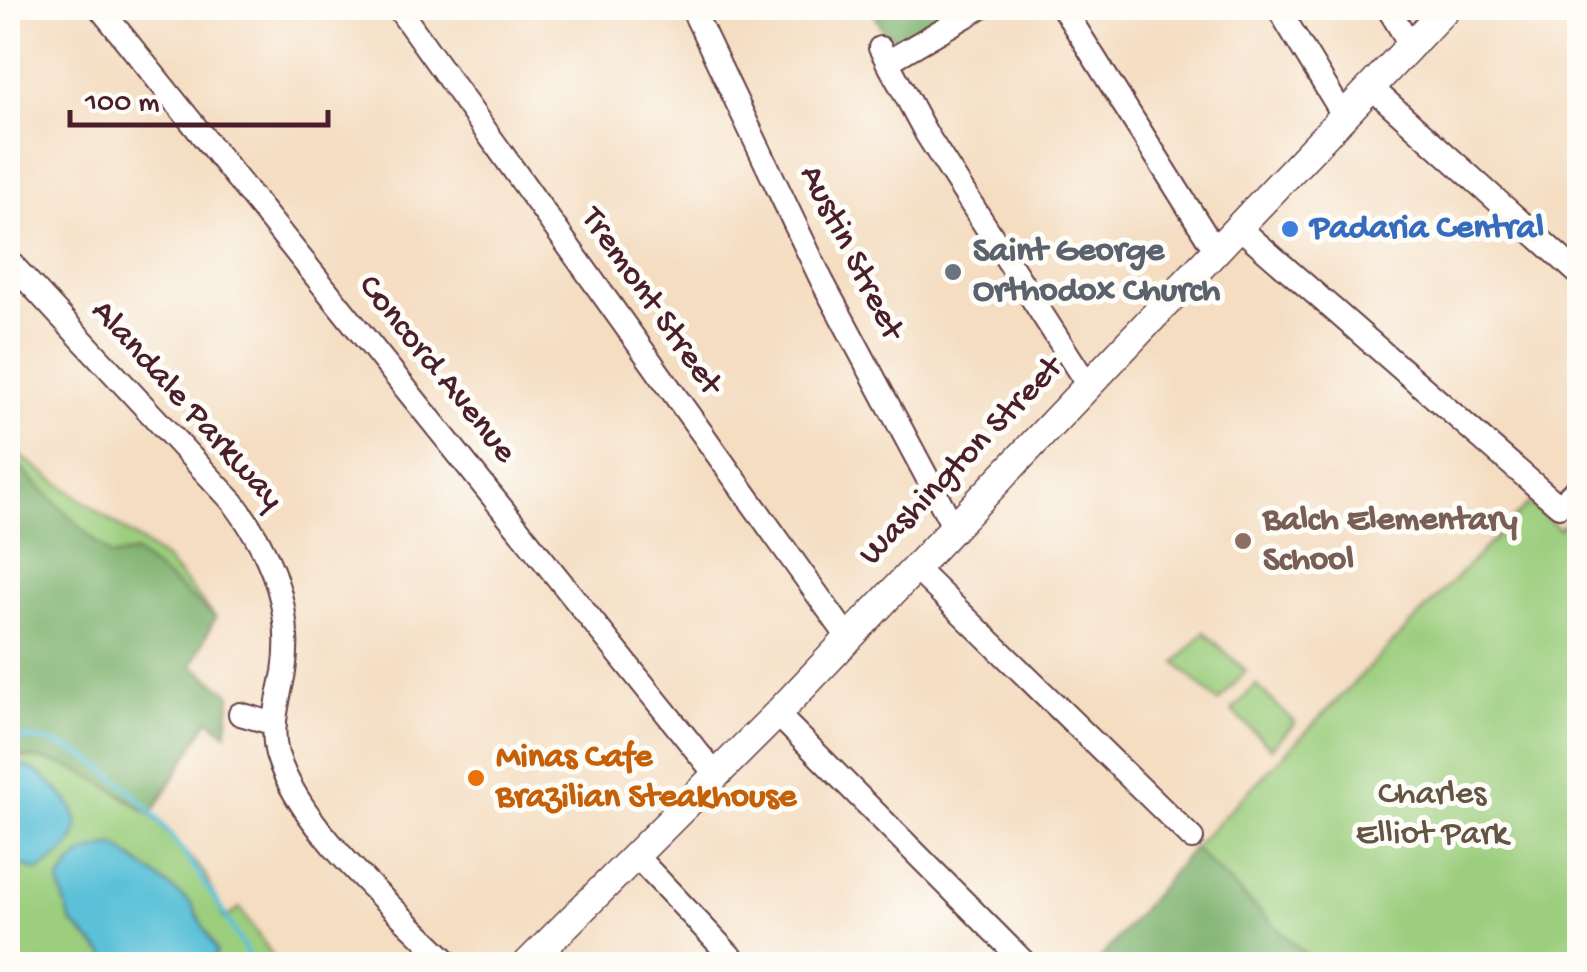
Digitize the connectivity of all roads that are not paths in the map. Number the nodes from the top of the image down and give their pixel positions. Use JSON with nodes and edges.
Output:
{"nodes":[{"id":1,"x":100,"y":8,"type":"edge"},
{"id":2,"x":398,"y":8,"type":"edge"},
{"id":3,"x":692,"y":8,"type":"edge"},
{"id":4,"x":980,"y":8,"type":"edge"},
{"id":5,"x":1064,"y":8,"type":"edge"},
{"id":6,"x":1278,"y":8,"type":"edge"},
{"id":7,"x":1388,"y":8,"type":"edge"},
{"id":8,"x":1446,"y":8,"type":"edge"},
{"id":9,"x":1411,"y":46,"type":"junction"},
{"id":10,"x":1372,"y":89,"type":"junction"},
{"id":11,"x":1345,"y":118,"type":"junction"},
{"id":12,"x":1241,"y":229,"type":"junction"},
{"id":13,"x":1217,"y":253,"type":"junction"},
{"id":14,"x":9,"y":265,"type":"edge"},
{"id":15,"x":1580,"y":274,"type":"edge"},
{"id":16,"x":1087,"y":384,"type":"junction"},
{"id":17,"x":1580,"y":486,"type":"edge"},
{"id":18,"x":953,"y":526,"type":"junction"},
{"id":19,"x":914,"y":568,"type":"junction"},
{"id":20,"x":847,"y":636,"type":"junction"},
{"id":21,"x":240,"y":714,"type":"dead end"},
{"id":22,"x":777,"y":714,"type":"junction"},
{"id":23,"x":275,"y":724,"type":"junction"},
{"id":24,"x":716,"y":775,"type":"junction"},
{"id":25,"x":1192,"y":838,"type":"dead end"},
{"id":26,"x":636,"y":856,"type":"junction"},
{"id":27,"x":450,"y":964,"type":"edge"},
{"id":28,"x":527,"y":964,"type":"edge"},
{"id":29,"x":738,"y":964,"type":"edge"},
{"id":30,"x":1026,"y":964,"type":"edge"}],
"edges":[{"from":1,"to":24,"type":"street","name":"Concord Avenue"},
{"from":2,"to":20,"type":"street","name":"Tremont Street"},
{"from":3,"to":18,"type":"street","name":"Austin Street"},
{"from":4,"to":16,"type":"street"},
{"from":5,"to":13,"type":"street"},
{"from":6,"to":11,"type":"street"},
{"from":7,"to":9,"type":"street"},
{"from":8,"to":9,"type":"main road","name":"Washington Street"},
{"from":9,"to":10,"type":"main road","name":"Washington Street"},
{"from":10,"to":11,"type":"main road","name":"Washington Street"},
{"from":10,"to":15,"type":"street"},
{"from":11,"to":12,"type":"main road","name":"Washington Street"},
{"from":12,"to":13,"type":"main road","name":"Washington Street"},
{"from":12,"to":17,"type":"street"},
{"from":13,"to":16,"type":"main road","name":"Washington Street"},
{"from":14,"to":23,"type":"street","name":"Alandale Parkway"},
{"from":16,"to":18,"type":"main road","name":"Washington Street"},
{"from":18,"to":19,"type":"main road","name":"Washington Street"},
{"from":19,"to":20,"type":"main road","name":"Washington Street"},
{"from":19,"to":25,"type":"street"},
{"from":20,"to":22,"type":"main road","name":"Washington Street"},
{"from":21,"to":23,"type":"street"},
{"from":22,"to":24,"type":"main road","name":"Washington Street"},
{"from":22,"to":30,"type":"street"},
{"from":23,"to":27,"type":"street","name":"Alandale Parkway"},
{"from":24,"to":26,"type":"main road","name":"Washington Street"},
{"from":26,"to":28,"type":"main road","name":"Washington Street"},
{"from":26,"to":29,"type":"street"}]}
